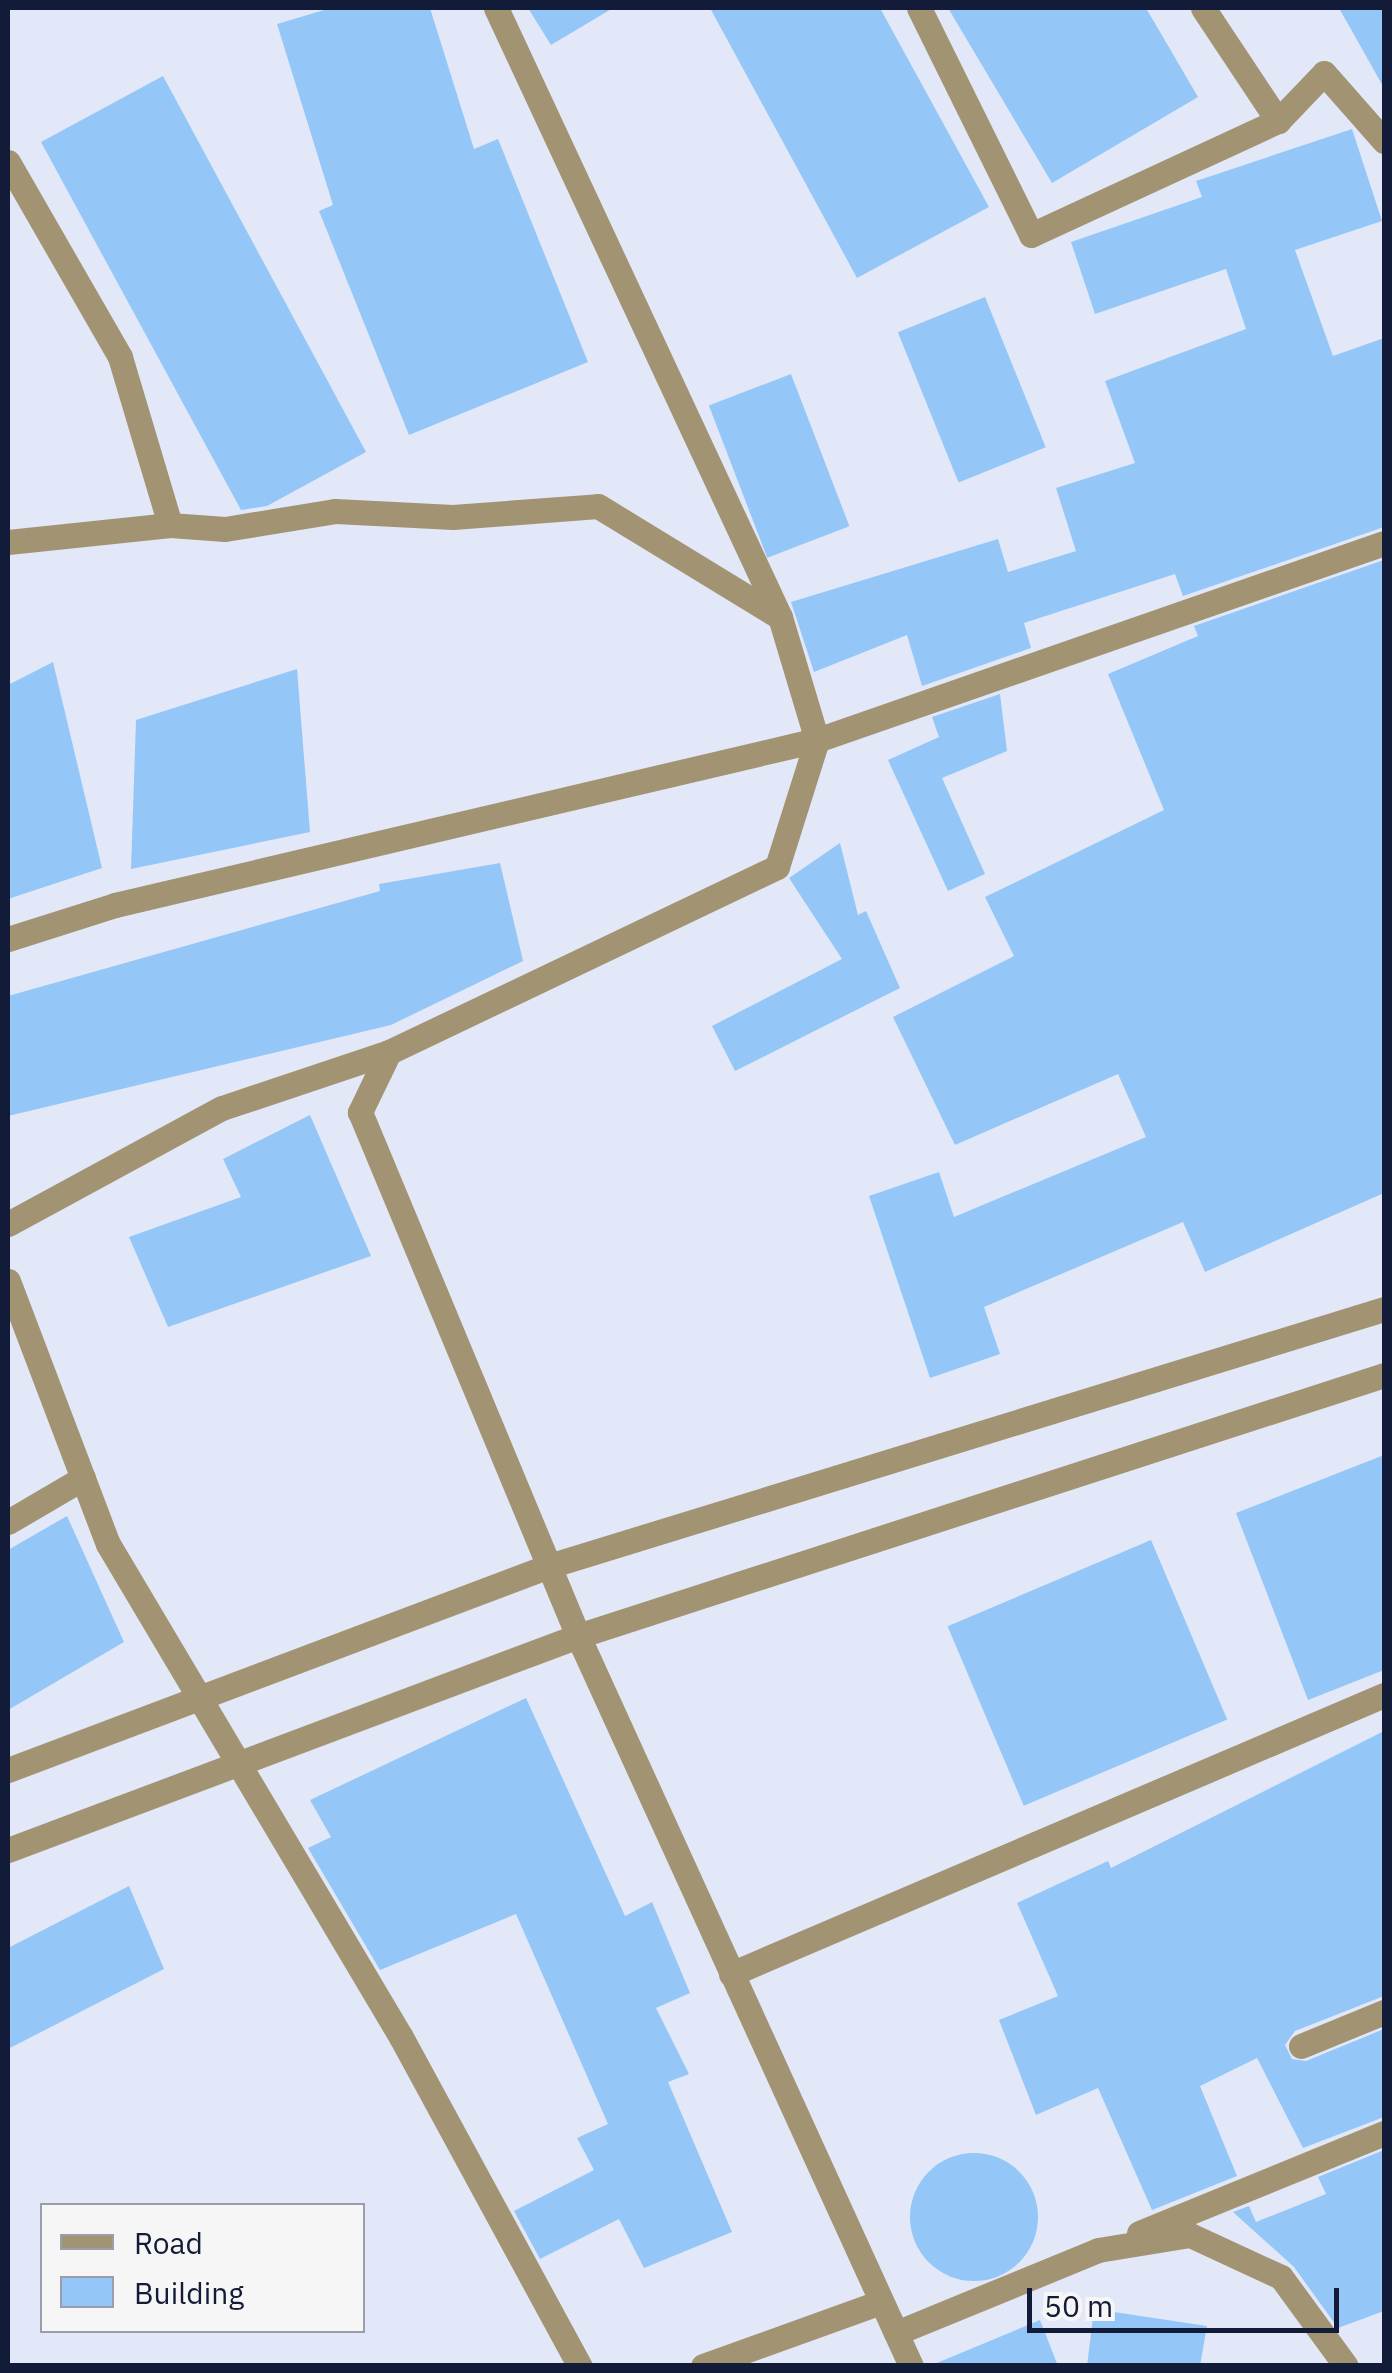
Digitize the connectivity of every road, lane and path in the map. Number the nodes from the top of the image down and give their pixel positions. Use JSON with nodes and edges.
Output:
{"nodes":[{"id":1,"x":496,"y":8,"type":"edge"},
{"id":2,"x":920,"y":8,"type":"edge"},
{"id":3,"x":1203,"y":8,"type":"edge"},
{"id":4,"x":1278,"y":121,"type":"junction"},
{"id":5,"x":1384,"y":141,"type":"edge"},
{"id":6,"x":8,"y":162,"type":"edge"},
{"id":7,"x":170,"y":525,"type":"junction"},
{"id":8,"x":8,"y":542,"type":"edge"},
{"id":9,"x":1384,"y":542,"type":"edge"},
{"id":10,"x":780,"y":617,"type":"junction"},
{"id":11,"x":817,"y":740,"type":"junction"},
{"id":12,"x":8,"y":939,"type":"edge"},
{"id":13,"x":389,"y":1052,"type":"junction"},
{"id":14,"x":8,"y":1224,"type":"edge"},
{"id":15,"x":8,"y":1281,"type":"edge"},
{"id":16,"x":1384,"y":1310,"type":"edge"},
{"id":17,"x":1384,"y":1375,"type":"edge"},
{"id":18,"x":83,"y":1478,"type":"junction"},
{"id":19,"x":8,"y":1522,"type":"edge"},
{"id":20,"x":549,"y":1566,"type":"junction"},
{"id":21,"x":578,"y":1636,"type":"junction"},
{"id":22,"x":199,"y":1692,"type":"junction"},
{"id":23,"x":1384,"y":1695,"type":"edge"},
{"id":24,"x":241,"y":1760,"type":"junction"},
{"id":25,"x":8,"y":1770,"type":"edge"},
{"id":26,"x":8,"y":1850,"type":"edge"},
{"id":27,"x":731,"y":1974,"type":"junction"},
{"id":28,"x":1384,"y":2012,"type":"edge"},
{"id":29,"x":1300,"y":2046,"type":"dead end"},
{"id":30,"x":1384,"y":2133,"type":"edge"},
{"id":31,"x":1098,"y":2250,"type":"junction"},
{"id":32,"x":882,"y":2302,"type":"junction"},
{"id":33,"x":896,"y":2334,"type":"junction"},
{"id":34,"x":580,"y":2366,"type":"edge"},
{"id":35,"x":702,"y":2366,"type":"edge"},
{"id":36,"x":910,"y":2366,"type":"edge"},
{"id":37,"x":1346,"y":2366,"type":"edge"}],
"edges":[{"from":1,"to":10,"type":"street"},
{"from":2,"to":4,"type":"street"},
{"from":3,"to":4,"type":"street"},
{"from":4,"to":5,"type":"street"},
{"from":6,"to":7,"type":"street"},
{"from":7,"to":8,"type":"street"},
{"from":7,"to":10,"type":"street"},
{"from":9,"to":11,"type":"street"},
{"from":10,"to":11,"type":"street"},
{"from":11,"to":12,"type":"street"},
{"from":11,"to":13,"type":"street"},
{"from":13,"to":14,"type":"street"},
{"from":13,"to":20,"type":"street"},
{"from":15,"to":18,"type":"street"},
{"from":16,"to":20,"type":"street"},
{"from":17,"to":21,"type":"street"},
{"from":18,"to":19,"type":"street"},
{"from":18,"to":22,"type":"street"},
{"from":20,"to":21,"type":"street"},
{"from":20,"to":22,"type":"street"},
{"from":21,"to":24,"type":"street"},
{"from":21,"to":27,"type":"street"},
{"from":22,"to":24,"type":"street"},
{"from":22,"to":25,"type":"street"},
{"from":23,"to":27,"type":"street"},
{"from":24,"to":26,"type":"street"},
{"from":24,"to":34,"type":"street"},
{"from":27,"to":32,"type":"street"},
{"from":28,"to":29,"type":"street"},
{"from":30,"to":31,"type":"street"},
{"from":31,"to":33,"type":"street"},
{"from":31,"to":37,"type":"street"},
{"from":32,"to":33,"type":"street"},
{"from":32,"to":35,"type":"street"},
{"from":33,"to":36,"type":"street"}]}
